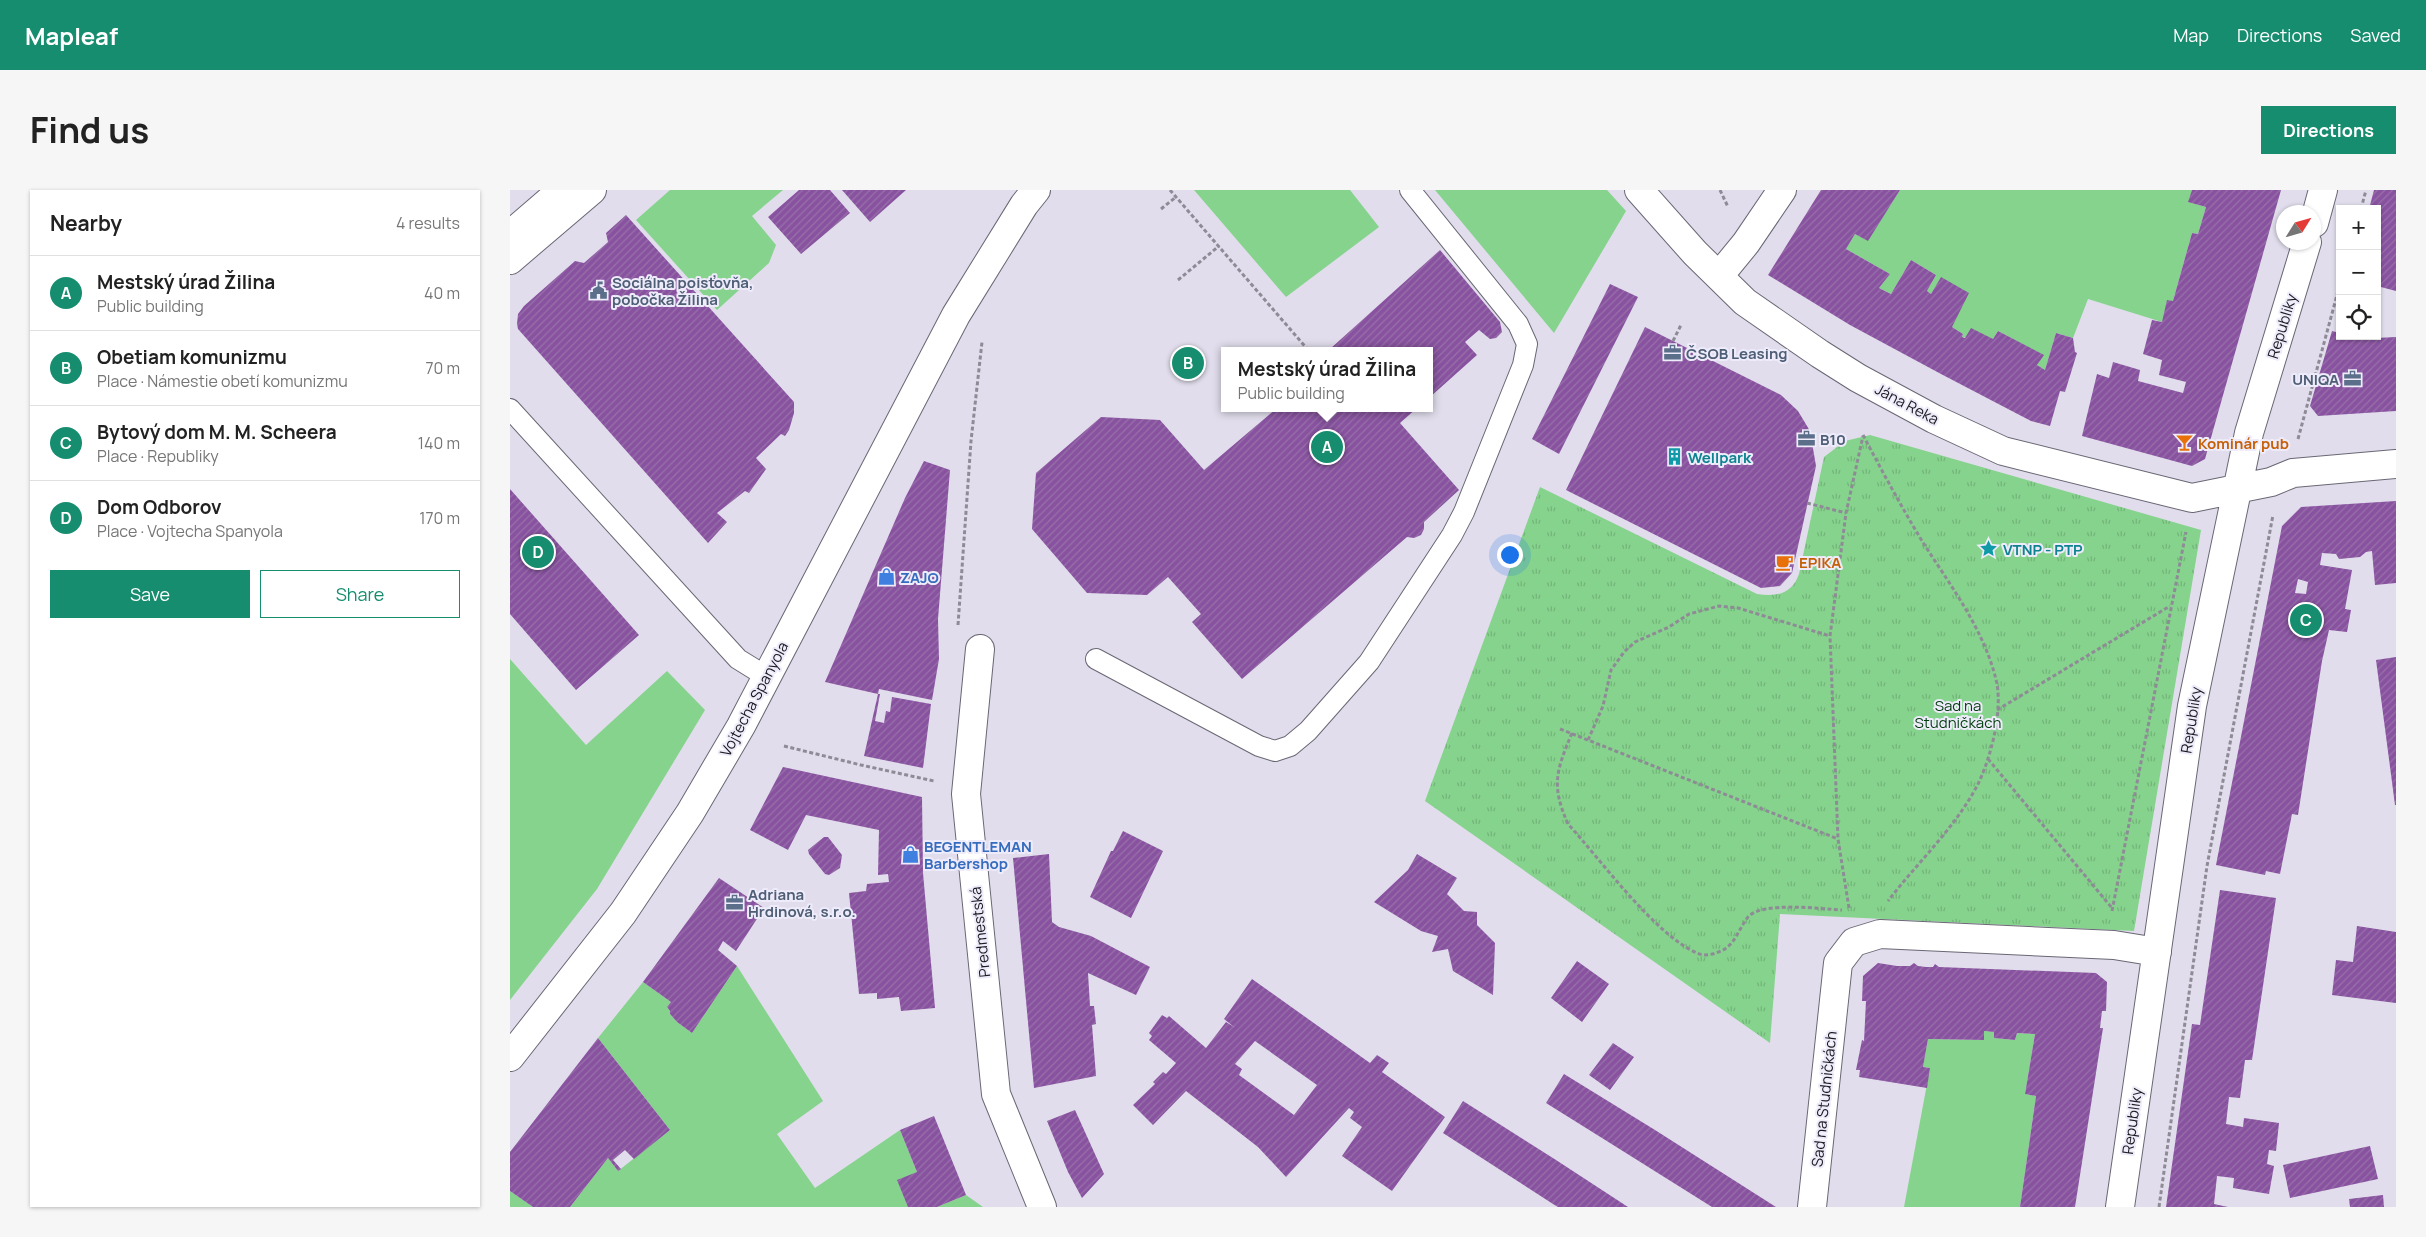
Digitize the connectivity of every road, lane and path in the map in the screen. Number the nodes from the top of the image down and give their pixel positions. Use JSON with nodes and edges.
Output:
{"nodes":[{"id":1,"x":562,"y":190,"type":"edge"},
{"id":2,"x":592,"y":190,"type":"edge"},
{"id":3,"x":1036,"y":190,"type":"edge"},
{"id":4,"x":1170,"y":190,"type":"edge"},
{"id":5,"x":1410,"y":190,"type":"edge"},
{"id":6,"x":1639,"y":190,"type":"edge"},
{"id":7,"x":1782,"y":190,"type":"edge"},
{"id":8,"x":2324,"y":190,"type":"edge"},
{"id":9,"x":2366,"y":190,"type":"edge"},
{"id":10,"x":1176,"y":197,"type":"junction"},
{"id":11,"x":2319,"y":205,"type":"edge"},
{"id":12,"x":2361,"y":205,"type":"edge"},
{"id":13,"x":1161,"y":210,"type":"dead end"},
{"id":14,"x":510,"y":235,"type":"edge"},
{"id":15,"x":1219,"y":246,"type":"junction"},
{"id":16,"x":2306,"y":250,"type":"edge"},
{"id":17,"x":510,"y":260,"type":"edge"},
{"id":18,"x":1719,"y":276,"type":"junction"},
{"id":19,"x":1178,"y":280,"type":"dead end"},
{"id":20,"x":2337,"y":295,"type":"edge"},
{"id":21,"x":1682,"y":325,"type":"dead end"},
{"id":22,"x":982,"y":336,"type":"dead end"},
{"id":23,"x":1673,"y":341,"type":"dead end"},
{"id":24,"x":1306,"y":347,"type":"edge"},
{"id":25,"x":510,"y":409,"type":"edge"},
{"id":26,"x":2299,"y":431,"type":"dead end"},
{"id":27,"x":2396,"y":464,"type":"edge"},
{"id":28,"x":2236,"y":490,"type":"junction"},
{"id":29,"x":1807,"y":503,"type":"dead end"},
{"id":30,"x":2274,"y":512,"type":"dead end"},
{"id":31,"x":1846,"y":513,"type":"junction"},
{"id":32,"x":2184,"y":540,"type":"dead end"},
{"id":33,"x":2170,"y":606,"type":"junction"},
{"id":34,"x":958,"y":626,"type":"dead end"},
{"id":35,"x":1830,"y":636,"type":"junction"},
{"id":36,"x":980,"y":649,"type":"dead end"},
{"id":37,"x":1096,"y":659,"type":"dead end"},
{"id":38,"x":767,"y":677,"type":"junction"},
{"id":39,"x":1997,"y":711,"type":"junction"},
{"id":40,"x":1560,"y":729,"type":"dead end"},
{"id":41,"x":1572,"y":733,"type":"junction"},
{"id":42,"x":1588,"y":740,"type":"junction"},
{"id":43,"x":784,"y":746,"type":"dead end"},
{"id":44,"x":1988,"y":759,"type":"junction"},
{"id":45,"x":940,"y":782,"type":"dead end"},
{"id":46,"x":1838,"y":839,"type":"junction"},
{"id":47,"x":1887,"y":902,"type":"dead end"},
{"id":48,"x":2112,"y":909,"type":"junction"},
{"id":49,"x":1850,"y":910,"type":"junction"},
{"id":50,"x":1858,"y":910,"type":"dead end"},
{"id":51,"x":2113,"y":915,"type":"dead end"},
{"id":52,"x":2157,"y":952,"type":"junction"},
{"id":53,"x":510,"y":1057,"type":"edge"},
{"id":54,"x":1042,"y":1207,"type":"edge"},
{"id":55,"x":1812,"y":1207,"type":"edge"},
{"id":56,"x":2120,"y":1207,"type":"edge"},
{"id":57,"x":2159,"y":1207,"type":"edge"}],
"edges":[{"from":1,"to":14,"type":"street"},
{"from":2,"to":17,"type":"street"},
{"from":3,"to":38,"type":"street","name":"Vojtecha Spanyola"},
{"from":4,"to":10,"type":"path"},
{"from":5,"to":37,"type":"lane"},
{"from":6,"to":18,"type":"street","name":"Jána Reka"},
{"from":7,"to":18,"type":"street"},
{"from":8,"to":11,"type":"street"},
{"from":9,"to":12,"type":"path"},
{"from":10,"to":13,"type":"path"},
{"from":10,"to":15,"type":"path"},
{"from":15,"to":19,"type":"path"},
{"from":15,"to":24,"type":"path"},
{"from":16,"to":28,"type":"street","name":"Republiky"},
{"from":18,"to":28,"type":"street","name":"Jána Reka"},
{"from":20,"to":26,"type":"path"},
{"from":21,"to":23,"type":"path"},
{"from":22,"to":34,"type":"path"},
{"from":25,"to":38,"type":"lane"},
{"from":27,"to":28,"type":"street","name":"Jána Reka"},
{"from":28,"to":52,"type":"street","name":"Republiky"},
{"from":29,"to":31,"type":"path"},
{"from":30,"to":57,"type":"path"},
{"from":31,"to":35,"type":"path"},
{"from":31,"to":39,"type":"path"},
{"from":32,"to":33,"type":"path"},
{"from":33,"to":39,"type":"path"},
{"from":33,"to":48,"type":"path"},
{"from":35,"to":42,"type":"path"},
{"from":35,"to":46,"type":"path"},
{"from":36,"to":54,"type":"street","name":"Predmestská"},
{"from":38,"to":53,"type":"street","name":"Vojtecha Spanyola"},
{"from":39,"to":44,"type":"path"},
{"from":40,"to":41,"type":"path"},
{"from":41,"to":42,"type":"path"},
{"from":41,"to":49,"type":"path"},
{"from":42,"to":46,"type":"path"},
{"from":43,"to":45,"type":"path"},
{"from":44,"to":47,"type":"path"},
{"from":44,"to":48,"type":"path"},
{"from":46,"to":49,"type":"path"},
{"from":48,"to":51,"type":"path"},
{"from":49,"to":50,"type":"path"},
{"from":52,"to":55,"type":"street","name":"Sad na Studničkách"},
{"from":52,"to":56,"type":"street","name":"Republiky"}]}
